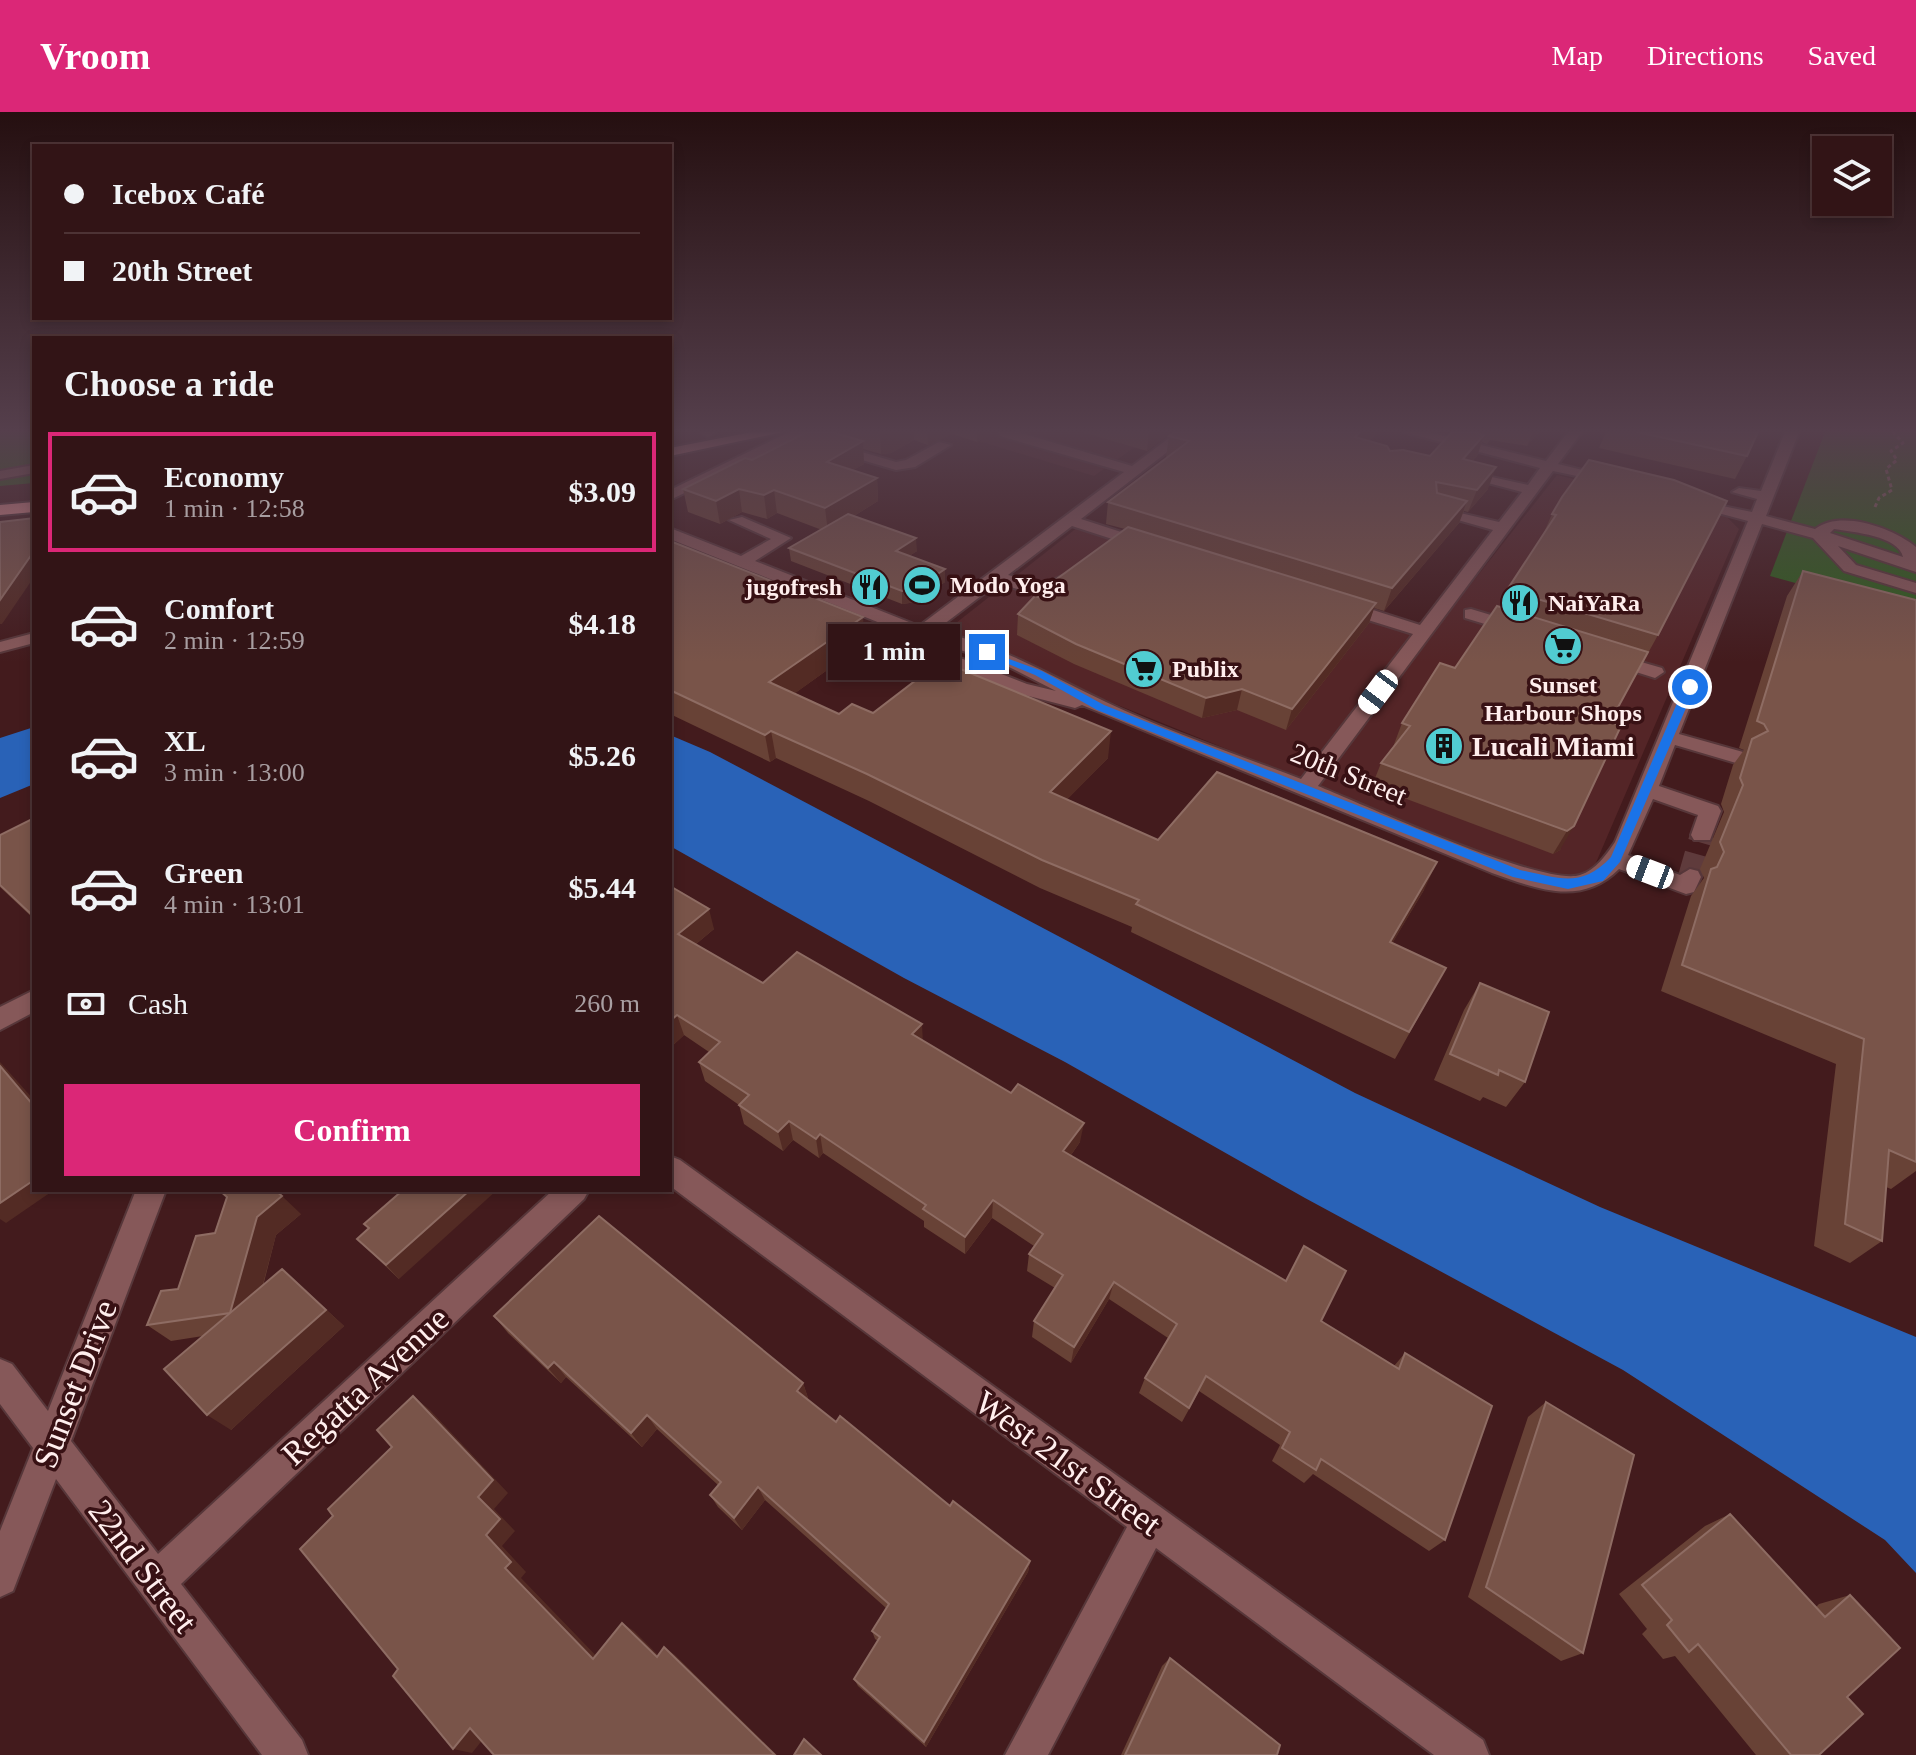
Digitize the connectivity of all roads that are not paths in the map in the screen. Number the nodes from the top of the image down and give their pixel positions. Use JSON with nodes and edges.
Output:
{"nodes":[{"id":1,"x":1083,"y":509,"type":"edge"},
{"id":2,"x":1435,"y":509,"type":"edge"},
{"id":3,"x":1517,"y":509,"type":"edge"},
{"id":4,"x":1723,"y":509,"type":"edge"},
{"id":5,"x":1761,"y":509,"type":"edge"},
{"id":6,"x":1758,"y":517,"type":"junction"},
{"id":7,"x":737,"y":520,"type":"edge"},
{"id":8,"x":1068,"y":520,"type":"junction"},
{"id":9,"x":1503,"y":528,"type":"junction"},
{"id":10,"x":672,"y":534,"type":"edge"},
{"id":11,"x":1818,"y":534,"type":"junction"},
{"id":12,"x":1167,"y":551,"type":"edge"},
{"id":13,"x":742,"y":562,"type":"junction"},
{"id":14,"x":1913,"y":565,"type":"edge"},
{"id":15,"x":1085,"y":567,"type":"edge"},
{"id":16,"x":995,"y":576,"type":"junction"},
{"id":17,"x":1916,"y":588,"type":"edge"},
{"id":18,"x":1329,"y":602,"type":"edge"},
{"id":19,"x":1471,"y":614,"type":"dead end"},
{"id":20,"x":1424,"y":632,"type":"junction"},
{"id":21,"x":921,"y":633,"type":"junction"},
{"id":22,"x":1541,"y":637,"type":"edge"},
{"id":23,"x":32,"y":639,"type":"edge"},
{"id":24,"x":0,"y":647,"type":"edge"},
{"id":25,"x":1598,"y":654,"type":"edge"},
{"id":26,"x":1655,"y":672,"type":"dead end"},
{"id":27,"x":1669,"y":737,"type":"junction"},
{"id":28,"x":1736,"y":757,"type":"dead end"},
{"id":29,"x":1305,"y":789,"type":"junction"},
{"id":30,"x":1648,"y":790,"type":"junction"},
{"id":31,"x":1702,"y":835,"type":"tunnel mouth"},
{"id":32,"x":1616,"y":859,"type":"junction"},
{"id":33,"x":1690,"y":877,"type":"dead end"},
{"id":34,"x":32,"y":1001,"type":"edge"},
{"id":35,"x":0,"y":1020,"type":"edge"},
{"id":36,"x":672,"y":1170,"type":"edge"},
{"id":37,"x":150,"y":1192,"type":"edge"},
{"id":38,"x":572,"y":1192,"type":"edge"},
{"id":39,"x":0,"y":1376,"type":"edge"},
{"id":40,"x":51,"y":1444,"type":"junction"},
{"id":41,"x":1149,"y":1523,"type":"junction"},
{"id":42,"x":0,"y":1578,"type":"edge"},
{"id":43,"x":156,"y":1582,"type":"junction"},
{"id":44,"x":287,"y":1755,"type":"edge"},
{"id":45,"x":1026,"y":1755,"type":"edge"},
{"id":46,"x":1468,"y":1755,"type":"edge"}],
"edges":[{"from":1,"to":8,"type":"street"},
{"from":2,"to":9,"type":"street"},
{"from":3,"to":9,"type":"street"},
{"from":4,"to":6,"type":"street"},
{"from":5,"to":6,"type":"street"},
{"from":6,"to":11,"type":"street"},
{"from":6,"to":27,"type":"street"},
{"from":7,"to":13,"type":"street"},
{"from":8,"to":12,"type":"street"},
{"from":8,"to":16,"type":"street"},
{"from":9,"to":20,"type":"street"},
{"from":10,"to":13,"type":"street","name":"20th Street"},
{"from":11,"to":14,"type":"street"},
{"from":11,"to":17,"type":"street"},
{"from":13,"to":21,"type":"street","name":"20th Street"},
{"from":15,"to":16,"type":"street"},
{"from":16,"to":21,"type":"street"},
{"from":18,"to":20,"type":"street"},
{"from":19,"to":22,"type":"street"},
{"from":20,"to":29,"type":"street"},
{"from":21,"to":29,"type":"street","name":"20th Street"},
{"from":23,"to":24,"type":"street"},
{"from":25,"to":26,"type":"street"},
{"from":27,"to":28,"type":"street"},
{"from":27,"to":30,"type":"street"},
{"from":29,"to":32,"type":"street","name":"20th Street"},
{"from":30,"to":31,"type":"street"},
{"from":30,"to":32,"type":"street"},
{"from":32,"to":33,"type":"street"},
{"from":34,"to":35,"type":"street"},
{"from":36,"to":41,"type":"street","name":"West 21st Street"},
{"from":37,"to":40,"type":"street","name":"Sunset Drive"},
{"from":38,"to":43,"type":"street","name":"Regatta Avenue"},
{"from":39,"to":40,"type":"street","name":"22nd Street"},
{"from":40,"to":42,"type":"street","name":"Sunset Drive"},
{"from":40,"to":43,"type":"street","name":"22nd Street"},
{"from":41,"to":45,"type":"street"},
{"from":41,"to":46,"type":"street","name":"West 21st Street"},
{"from":43,"to":44,"type":"street","name":"22nd Street"}]}
